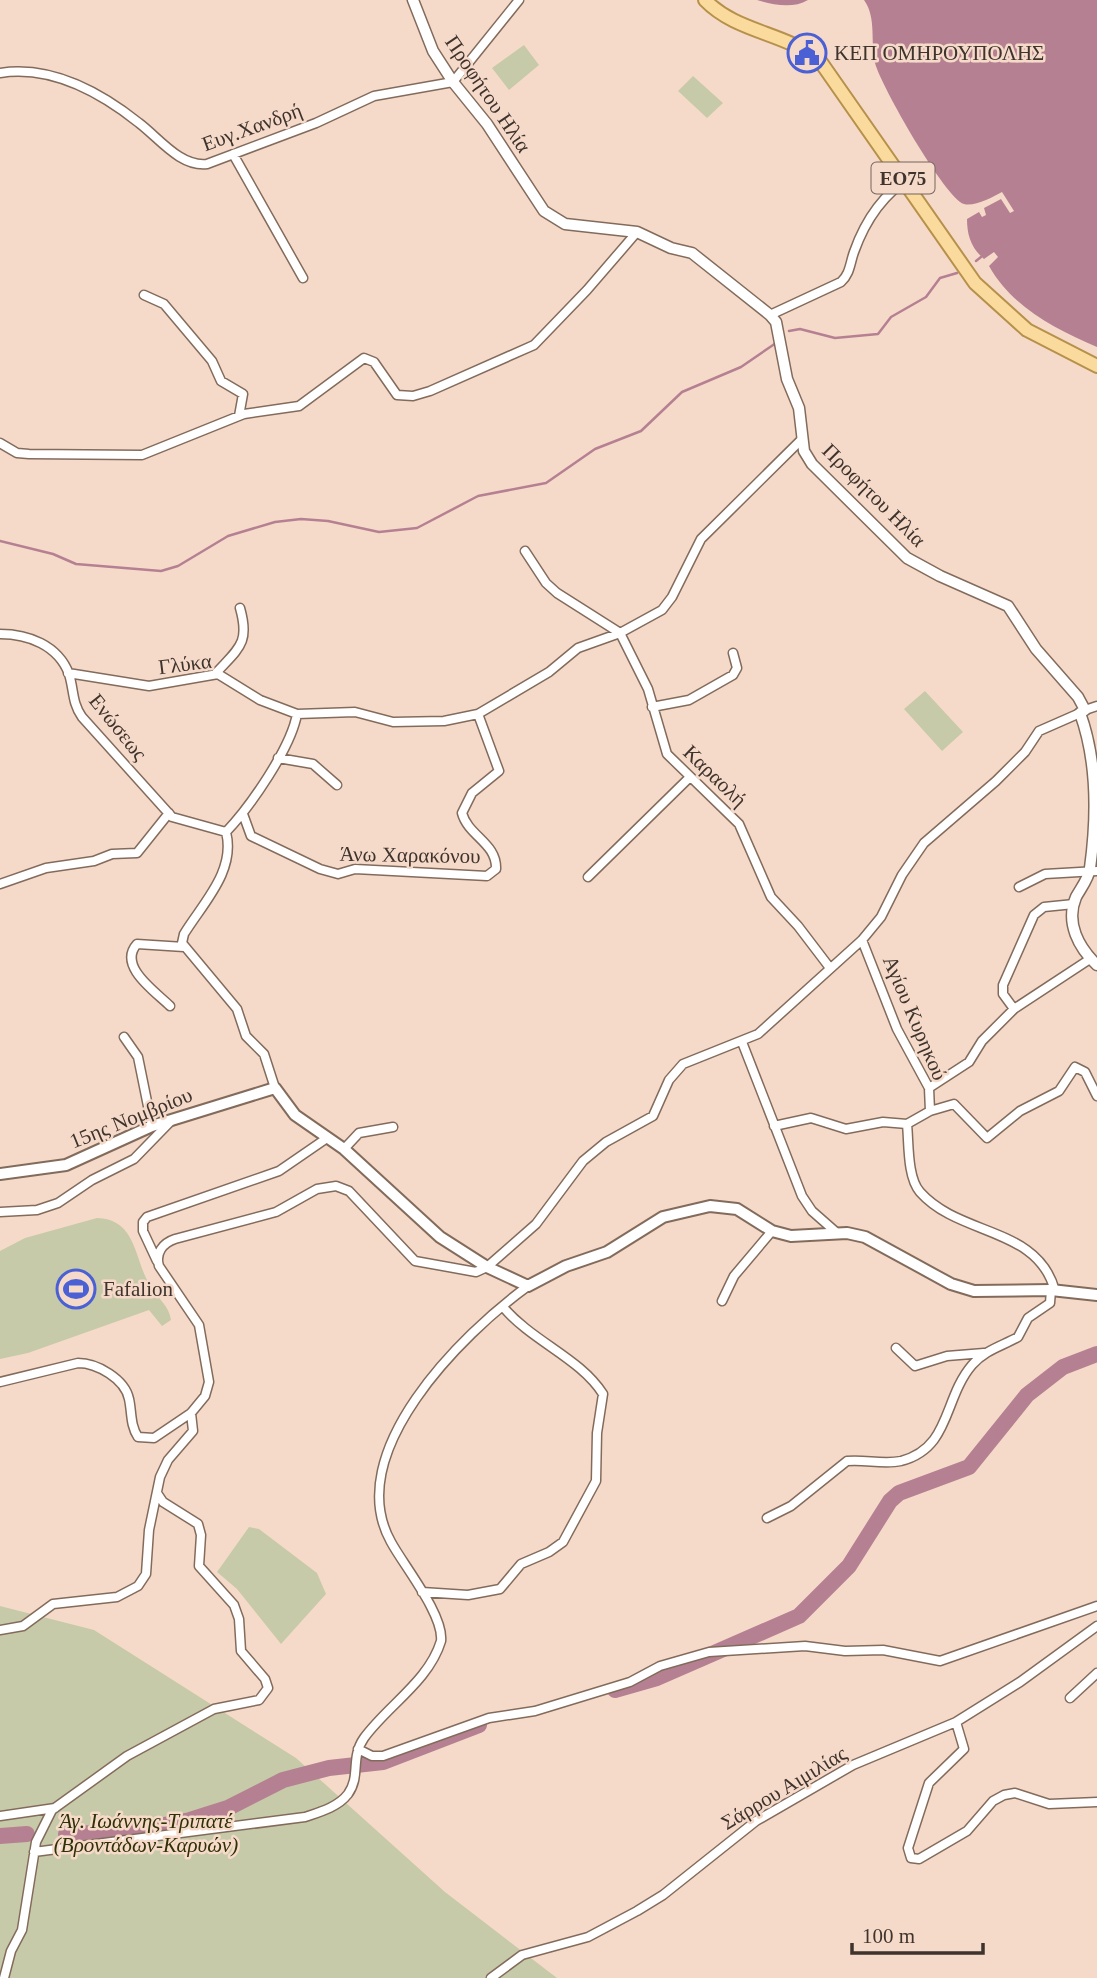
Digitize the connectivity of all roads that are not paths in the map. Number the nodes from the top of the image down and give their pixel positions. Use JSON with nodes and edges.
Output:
{"nodes":[{"id":1,"x":412,"y":0,"type":"edge"},
{"id":2,"x":519,"y":0,"type":"edge"},
{"id":3,"x":705,"y":0,"type":"edge"},
{"id":4,"x":714,"y":0,"type":"edge"},
{"id":5,"x":0,"y":73,"type":"edge"},
{"id":6,"x":453,"y":82,"type":"junction"},
{"id":7,"x":233,"y":154,"type":"junction"},
{"id":8,"x":908,"y":179,"type":"junction"},
{"id":9,"x":637,"y":232,"type":"junction"},
{"id":10,"x":303,"y":278,"type":"dead end"},
{"id":11,"x":144,"y":295,"type":"dead end"},
{"id":12,"x":770,"y":315,"type":"junction"},
{"id":13,"x":1097,"y":359,"type":"edge"},
{"id":14,"x":1097,"y":366,"type":"edge"},
{"id":15,"x":239,"y":416,"type":"junction"},
{"id":16,"x":802,"y":439,"type":"junction"},
{"id":17,"x":0,"y":443,"type":"edge"},
{"id":18,"x":525,"y":551,"type":"dead end"},
{"id":19,"x":240,"y":607,"type":"dead end"},
{"id":20,"x":620,"y":633,"type":"junction"},
{"id":21,"x":0,"y":634,"type":"edge"},
{"id":22,"x":733,"y":653,"type":"dead end"},
{"id":23,"x":68,"y":673,"type":"junction"},
{"id":24,"x":216,"y":673,"type":"junction"},
{"id":25,"x":1097,"y":706,"type":"edge"},
{"id":26,"x":652,"y":707,"type":"junction"},
{"id":27,"x":1082,"y":711,"type":"junction"},
{"id":28,"x":297,"y":714,"type":"junction"},
{"id":29,"x":478,"y":714,"type":"junction"},
{"id":30,"x":278,"y":758,"type":"junction"},
{"id":31,"x":689,"y":778,"type":"junction"},
{"id":32,"x":337,"y":785,"type":"dead end"},
{"id":33,"x":169,"y":813,"type":"junction"},
{"id":34,"x":243,"y":814,"type":"junction"},
{"id":35,"x":226,"y":832,"type":"junction"},
{"id":36,"x":1094,"y":871,"type":"edge"},
{"id":37,"x":588,"y":877,"type":"dead end"},
{"id":38,"x":0,"y":884,"type":"edge"},
{"id":39,"x":1019,"y":887,"type":"dead end"},
{"id":40,"x":1074,"y":904,"type":"junction"},
{"id":41,"x":862,"y":940,"type":"junction"},
{"id":42,"x":184,"y":947,"type":"junction"},
{"id":43,"x":1093,"y":962,"type":"edge"},
{"id":44,"x":830,"y":968,"type":"junction"},
{"id":45,"x":170,"y":1006,"type":"dead end"},
{"id":46,"x":1014,"y":1009,"type":"junction"},
{"id":47,"x":124,"y":1037,"type":"dead end"},
{"id":48,"x":742,"y":1042,"type":"junction"},
{"id":49,"x":275,"y":1088,"type":"junction"},
{"id":50,"x":929,"y":1088,"type":"junction"},
{"id":51,"x":1097,"y":1097,"type":"edge"},
{"id":52,"x":930,"y":1111,"type":"junction"},
{"id":53,"x":170,"y":1122,"type":"junction"},
{"id":54,"x":906,"y":1124,"type":"junction"},
{"id":55,"x":152,"y":1126,"type":"junction"},
{"id":56,"x":774,"y":1126,"type":"junction"},
{"id":57,"x":393,"y":1127,"type":"dead end"},
{"id":58,"x":327,"y":1138,"type":"junction"},
{"id":59,"x":344,"y":1149,"type":"junction"},
{"id":60,"x":0,"y":1174,"type":"edge"},
{"id":61,"x":0,"y":1212,"type":"edge"},
{"id":62,"x":772,"y":1231,"type":"junction"},
{"id":63,"x":836,"y":1233,"type":"junction"},
{"id":64,"x":157,"y":1261,"type":"junction"},
{"id":65,"x":487,"y":1267,"type":"junction"},
{"id":66,"x":528,"y":1286,"type":"junction"},
{"id":67,"x":1053,"y":1291,"type":"junction"},
{"id":68,"x":1097,"y":1295,"type":"edge"},
{"id":69,"x":722,"y":1301,"type":"dead end"},
{"id":70,"x":503,"y":1307,"type":"junction"},
{"id":71,"x":896,"y":1348,"type":"dead end"},
{"id":72,"x":984,"y":1353,"type":"junction"},
{"id":73,"x":0,"y":1382,"type":"edge"},
{"id":74,"x":191,"y":1413,"type":"junction"},
{"id":75,"x":157,"y":1493,"type":"junction"},
{"id":76,"x":766,"y":1518,"type":"dead end"},
{"id":77,"x":422,"y":1592,"type":"junction"},
{"id":78,"x":1097,"y":1606,"type":"edge"},
{"id":79,"x":1097,"y":1626,"type":"edge"},
{"id":80,"x":0,"y":1630,"type":"edge"},
{"id":81,"x":1097,"y":1673,"type":"edge"},
{"id":82,"x":1070,"y":1698,"type":"dead end"},
{"id":83,"x":956,"y":1722,"type":"junction"},
{"id":84,"x":356,"y":1753,"type":"junction"},
{"id":85,"x":1097,"y":1801,"type":"edge"},
{"id":86,"x":52,"y":1811,"type":"junction"},
{"id":87,"x":0,"y":1816,"type":"edge"},
{"id":88,"x":34,"y":1852,"type":"junction"},
{"id":89,"x":4,"y":1978,"type":"edge"},
{"id":90,"x":491,"y":1978,"type":"edge"}],
"edges":[{"from":1,"to":6,"type":"street","name":"Προφήτου Ηλία"},
{"from":2,"to":6,"type":"street"},
{"from":3,"to":8,"type":"main road","number":"ΕΟ75"},
{"from":4,"to":8,"type":"main road","number":"ΕΟ75"},
{"from":5,"to":7,"type":"street","name":"Ευγ.Χανδρή"},
{"from":6,"to":7,"type":"street","name":"Ευγ.Χανδρή"},
{"from":6,"to":9,"type":"street","name":"Προφήτου Ηλία"},
{"from":7,"to":10,"type":"street"},
{"from":8,"to":12,"type":"street"},
{"from":8,"to":13,"type":"main road","number":"ΕΟ75"},
{"from":8,"to":14,"type":"main road","number":"ΕΟ75"},
{"from":9,"to":12,"type":"street","name":"Προφήτου Ηλία"},
{"from":9,"to":15,"type":"street"},
{"from":11,"to":15,"type":"street"},
{"from":12,"to":16,"type":"street","name":"Προφήτου Ηλία"},
{"from":15,"to":17,"type":"street"},
{"from":16,"to":20,"type":"street"},
{"from":16,"to":27,"type":"street","name":"Προφήτου Ηλία"},
{"from":18,"to":20,"type":"street"},
{"from":19,"to":24,"type":"street"},
{"from":20,"to":26,"type":"street","name":"Καραολή"},
{"from":20,"to":29,"type":"street"},
{"from":21,"to":23,"type":"street"},
{"from":22,"to":26,"type":"street"},
{"from":23,"to":24,"type":"street","name":"Γλύκα"},
{"from":23,"to":33,"type":"street","name":"Ενώσεως"},
{"from":24,"to":28,"type":"street","name":"Γλύκα"},
{"from":25,"to":27,"type":"street"},
{"from":26,"to":31,"type":"street","name":"Καραολή"},
{"from":27,"to":36,"type":"street","name":"Προφήτου Ηλία"},
{"from":27,"to":41,"type":"street"},
{"from":28,"to":29,"type":"street"},
{"from":28,"to":30,"type":"street"},
{"from":29,"to":34,"type":"street","name":"Άνω Χαρακόνου"},
{"from":30,"to":32,"type":"street"},
{"from":30,"to":34,"type":"street"},
{"from":31,"to":37,"type":"street"},
{"from":31,"to":44,"type":"street","name":"Καραολή"},
{"from":33,"to":35,"type":"street","name":"Ενώσεως"},
{"from":33,"to":38,"type":"street"},
{"from":34,"to":35,"type":"street"},
{"from":35,"to":42,"type":"street"},
{"from":36,"to":39,"type":"street"},
{"from":36,"to":40,"type":"street"},
{"from":40,"to":43,"type":"street"},
{"from":40,"to":46,"type":"street"},
{"from":41,"to":44,"type":"street"},
{"from":41,"to":50,"type":"street","name":"Αγίου Κυρηκού"},
{"from":42,"to":45,"type":"street"},
{"from":42,"to":49,"type":"street"},
{"from":43,"to":46,"type":"street"},
{"from":44,"to":48,"type":"street"},
{"from":46,"to":50,"type":"street"},
{"from":47,"to":55,"type":"street"},
{"from":48,"to":56,"type":"street"},
{"from":48,"to":65,"type":"street"},
{"from":49,"to":53,"type":"main road","name":"15ης Νομβρίου"},
{"from":49,"to":58,"type":"main road"},
{"from":50,"to":52,"type":"street","name":"Αγίου Κυρηκού"},
{"from":51,"to":52,"type":"street"},
{"from":52,"to":54,"type":"street"},
{"from":53,"to":55,"type":"main road","name":"15ης Νομβρίου"},
{"from":53,"to":61,"type":"street"},
{"from":54,"to":56,"type":"street"},
{"from":54,"to":67,"type":"street"},
{"from":55,"to":60,"type":"main road","name":"15ης Νομβρίου"},
{"from":56,"to":63,"type":"street"},
{"from":57,"to":59,"type":"street"},
{"from":58,"to":59,"type":"main road"},
{"from":58,"to":64,"type":"street"},
{"from":59,"to":65,"type":"main road"},
{"from":62,"to":63,"type":"main road"},
{"from":62,"to":66,"type":"main road"},
{"from":62,"to":69,"type":"street"},
{"from":63,"to":67,"type":"main road"},
{"from":64,"to":65,"type":"street"},
{"from":64,"to":74,"type":"street"},
{"from":65,"to":66,"type":"main road"},
{"from":66,"to":70,"type":"street"},
{"from":67,"to":68,"type":"main road"},
{"from":67,"to":72,"type":"street"},
{"from":70,"to":77,"type":"street"},
{"from":70,"to":77,"type":"street"},
{"from":71,"to":72,"type":"street"},
{"from":72,"to":76,"type":"street"},
{"from":73,"to":74,"type":"street"},
{"from":74,"to":75,"type":"street"},
{"from":75,"to":80,"type":"street"},
{"from":75,"to":86,"type":"street"},
{"from":77,"to":84,"type":"street"},
{"from":78,"to":84,"type":"street"},
{"from":79,"to":83,"type":"street","name":"Σάρρου Αιμιλίας"},
{"from":81,"to":82,"type":"street"},
{"from":83,"to":85,"type":"street"},
{"from":83,"to":90,"type":"street","name":"Σάρρου Αιμιλίας"},
{"from":84,"to":88,"type":"street"},
{"from":86,"to":87,"type":"street"},
{"from":86,"to":88,"type":"street"},
{"from":88,"to":89,"type":"street"}]}
